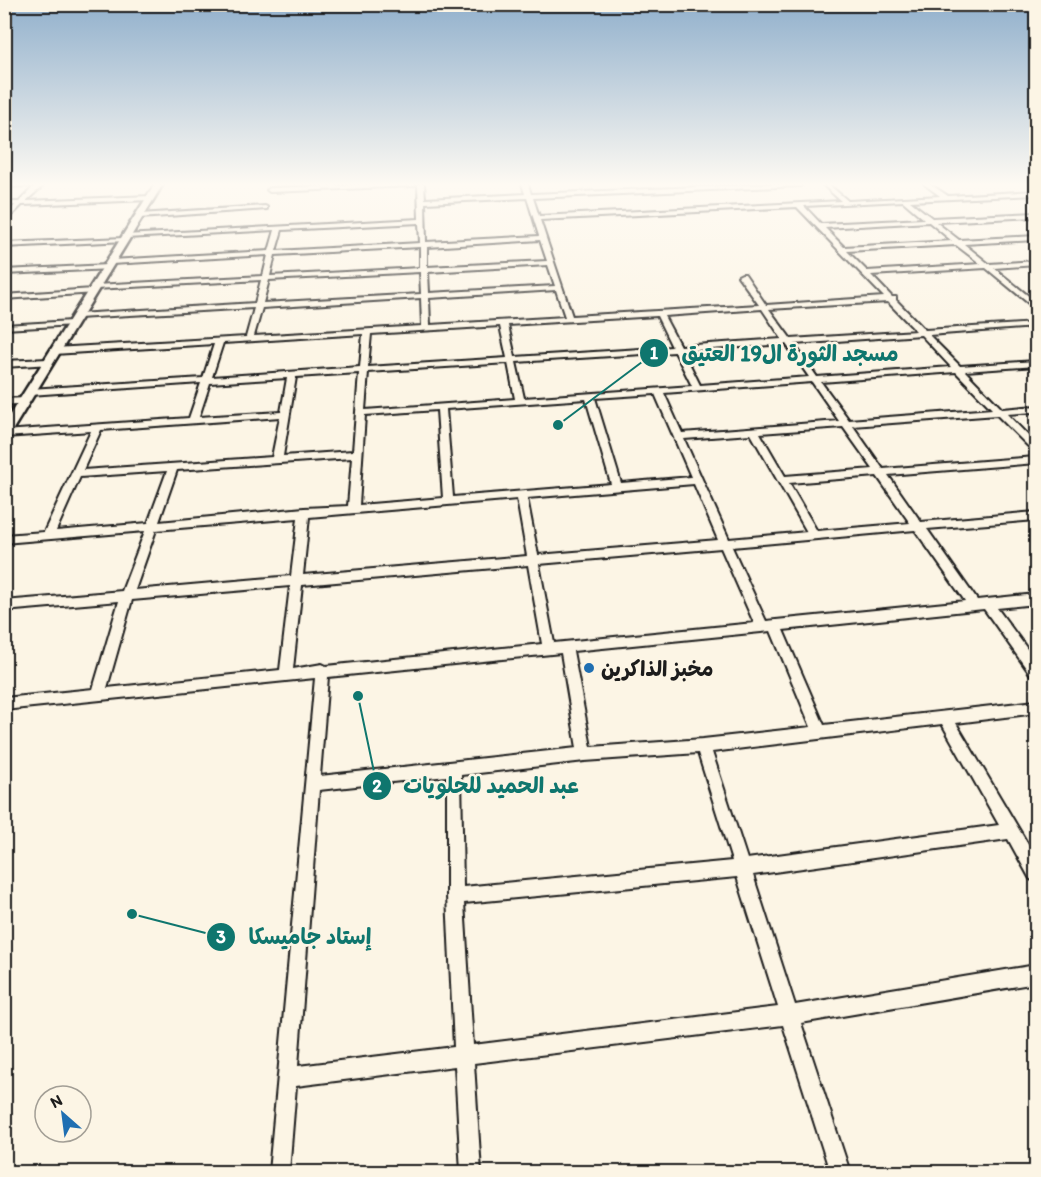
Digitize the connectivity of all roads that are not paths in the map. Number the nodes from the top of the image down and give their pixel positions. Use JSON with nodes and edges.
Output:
{"nodes":[{"id":1,"x":543,"y":238,"type":"edge"},
{"id":2,"x":109,"y":239,"type":"edge"},
{"id":3,"x":124,"y":239,"type":"edge"},
{"id":4,"x":276,"y":239,"type":"edge"},
{"id":5,"x":423,"y":239,"type":"edge"},
{"id":6,"x":524,"y":239,"type":"edge"},
{"id":7,"x":833,"y":239,"type":"edge"},
{"id":8,"x":954,"y":239,"type":"edge"},
{"id":9,"x":1018,"y":239,"type":"edge"},
{"id":10,"x":958,"y":242,"type":"junction"},
{"id":11,"x":423,"y":244,"type":"junction"},
{"id":12,"x":4,"y":245,"type":"edge"},
{"id":13,"x":843,"y":249,"type":"junction"},
{"id":14,"x":272,"y":254,"type":"junction"},
{"id":15,"x":1036,"y":262,"type":"edge"},
{"id":16,"x":550,"y":263,"type":"junction"},
{"id":17,"x":109,"y":264,"type":"junction"},
{"id":18,"x":988,"y":266,"type":"junction"},
{"id":19,"x":424,"y":268,"type":"junction"},
{"id":20,"x":4,"y":272,"type":"edge"},
{"id":21,"x":867,"y":273,"type":"junction"},
{"id":22,"x":742,"y":276,"type":"dead end"},
{"id":23,"x":266,"y":277,"type":"junction"},
{"id":24,"x":559,"y":288,"type":"junction"},
{"id":25,"x":94,"y":289,"type":"junction"},
{"id":26,"x":1036,"y":291,"type":"edge"},
{"id":27,"x":1021,"y":292,"type":"junction"},
{"id":28,"x":424,"y":294,"type":"junction"},
{"id":29,"x":4,"y":297,"type":"edge"},
{"id":30,"x":893,"y":299,"type":"junction"},
{"id":31,"x":258,"y":305,"type":"junction"},
{"id":32,"x":1036,"y":305,"type":"edge"},
{"id":33,"x":763,"y":307,"type":"junction"},
{"id":34,"x":659,"y":313,"type":"junction"},
{"id":35,"x":569,"y":318,"type":"junction"},
{"id":36,"x":74,"y":320,"type":"junction"},
{"id":37,"x":503,"y":322,"type":"junction"},
{"id":38,"x":1036,"y":325,"type":"edge"},
{"id":39,"x":4,"y":327,"type":"edge"},
{"id":40,"x":426,"y":327,"type":"junction"},
{"id":41,"x":367,"y":331,"type":"junction"},
{"id":42,"x":925,"y":332,"type":"junction"},
{"id":43,"x":249,"y":340,"type":"junction"},
{"id":44,"x":788,"y":341,"type":"junction"},
{"id":45,"x":219,"y":342,"type":"junction"},
{"id":46,"x":677,"y":349,"type":"junction"},
{"id":47,"x":54,"y":351,"type":"junction"},
{"id":48,"x":511,"y":359,"type":"junction"},
{"id":49,"x":48,"y":362,"type":"junction"},
{"id":50,"x":1036,"y":363,"type":"edge"},
{"id":51,"x":4,"y":364,"type":"edge"},
{"id":52,"x":959,"y":368,"type":"junction"},
{"id":53,"x":364,"y":369,"type":"junction"},
{"id":54,"x":292,"y":374,"type":"junction"},
{"id":55,"x":814,"y":379,"type":"junction"},
{"id":56,"x":206,"y":380,"type":"junction"},
{"id":57,"x":697,"y":387,"type":"junction"},
{"id":58,"x":658,"y":390,"type":"junction"},
{"id":59,"x":589,"y":395,"type":"junction"},
{"id":60,"x":28,"y":396,"type":"junction"},
{"id":61,"x":520,"y":400,"type":"junction"},
{"id":62,"x":4,"y":402,"type":"edge"},
{"id":63,"x":441,"y":407,"type":"junction"},
{"id":64,"x":1036,"y":409,"type":"edge"},
{"id":65,"x":1001,"y":411,"type":"junction"},
{"id":66,"x":360,"y":413,"type":"junction"},
{"id":67,"x":286,"y":414,"type":"junction"},
{"id":68,"x":192,"y":420,"type":"junction"},
{"id":69,"x":845,"y":423,"type":"junction"},
{"id":70,"x":97,"y":428,"type":"junction"},
{"id":71,"x":754,"y":430,"type":"junction"},
{"id":72,"x":5,"y":434,"type":"edge"},
{"id":73,"x":679,"y":435,"type":"junction"},
{"id":74,"x":1036,"y":449,"type":"edge"},
{"id":75,"x":357,"y":454,"type":"junction"},
{"id":76,"x":277,"y":459,"type":"junction"},
{"id":77,"x":1036,"y":460,"type":"edge"},
{"id":78,"x":173,"y":468,"type":"junction"},
{"id":79,"x":76,"y":474,"type":"junction"},
{"id":80,"x":881,"y":474,"type":"junction"},
{"id":81,"x":699,"y":480,"type":"junction"},
{"id":82,"x":782,"y":480,"type":"junction"},
{"id":83,"x":617,"y":486,"type":"junction"},
{"id":84,"x":521,"y":494,"type":"junction"},
{"id":85,"x":448,"y":500,"type":"junction"},
{"id":86,"x":354,"y":508,"type":"junction"},
{"id":87,"x":304,"y":512,"type":"junction"},
{"id":88,"x":1036,"y":516,"type":"edge"},
{"id":89,"x":917,"y":526,"type":"junction"},
{"id":90,"x":153,"y":527,"type":"junction"},
{"id":91,"x":48,"y":535,"type":"junction"},
{"id":92,"x":814,"y":536,"type":"junction"},
{"id":93,"x":4,"y":538,"type":"edge"},
{"id":94,"x":726,"y":542,"type":"junction"},
{"id":95,"x":533,"y":560,"type":"junction"},
{"id":96,"x":296,"y":582,"type":"junction"},
{"id":97,"x":127,"y":595,"type":"junction"},
{"id":98,"x":1036,"y":599,"type":"edge"},
{"id":99,"x":981,"y":605,"type":"junction"},
{"id":100,"x":4,"y":606,"type":"edge"},
{"id":101,"x":769,"y":626,"type":"junction"},
{"id":102,"x":566,"y":646,"type":"junction"},
{"id":103,"x":549,"y":648,"type":"junction"},
{"id":104,"x":322,"y":670,"type":"junction"},
{"id":105,"x":1036,"y":671,"type":"edge"},
{"id":106,"x":286,"y":675,"type":"junction"},
{"id":107,"x":98,"y":694,"type":"junction"},
{"id":108,"x":4,"y":704,"type":"edge"},
{"id":109,"x":1036,"y":707,"type":"edge"},
{"id":110,"x":946,"y":718,"type":"junction"},
{"id":111,"x":820,"y":732,"type":"junction"},
{"id":112,"x":703,"y":746,"type":"junction"},
{"id":113,"x":585,"y":754,"type":"junction"},
{"id":114,"x":454,"y":769,"type":"junction"},
{"id":115,"x":312,"y":784,"type":"junction"},
{"id":116,"x":1012,"y":831,"type":"junction"},
{"id":117,"x":741,"y":868,"type":"junction"},
{"id":118,"x":1036,"y":873,"type":"edge"},
{"id":119,"x":455,"y":896,"type":"junction"},
{"id":120,"x":1036,"y":974,"type":"edge"},
{"id":121,"x":791,"y":1015,"type":"junction"},
{"id":122,"x":463,"y":1056,"type":"junction"},
{"id":123,"x":287,"y":1077,"type":"junction"},
{"id":124,"x":279,"y":1173,"type":"edge"},
{"id":125,"x":471,"y":1173,"type":"edge"},
{"id":126,"x":840,"y":1173,"type":"edge"}],
"edges":[{"from":1,"to":16,"type":"street"},
{"from":2,"to":12,"type":"street"},
{"from":3,"to":17,"type":"street"},
{"from":4,"to":14,"type":"street"},
{"from":5,"to":11,"type":"street"},
{"from":6,"to":11,"type":"street"},
{"from":7,"to":13,"type":"street"},
{"from":8,"to":10,"type":"street"},
{"from":9,"to":10,"type":"street"},
{"from":10,"to":13,"type":"street"},
{"from":10,"to":18,"type":"street"},
{"from":11,"to":14,"type":"street"},
{"from":11,"to":19,"type":"street"},
{"from":13,"to":21,"type":"street"},
{"from":14,"to":17,"type":"street"},
{"from":14,"to":23,"type":"street"},
{"from":15,"to":18,"type":"street"},
{"from":16,"to":19,"type":"street"},
{"from":16,"to":24,"type":"street"},
{"from":17,"to":20,"type":"street"},
{"from":17,"to":25,"type":"street"},
{"from":18,"to":21,"type":"street"},
{"from":18,"to":27,"type":"street"},
{"from":19,"to":23,"type":"street"},
{"from":19,"to":28,"type":"street"},
{"from":21,"to":30,"type":"street"},
{"from":22,"to":33,"type":"street"},
{"from":23,"to":25,"type":"street"},
{"from":23,"to":31,"type":"street"},
{"from":24,"to":28,"type":"street"},
{"from":24,"to":35,"type":"street"},
{"from":25,"to":29,"type":"street"},
{"from":25,"to":36,"type":"street"},
{"from":26,"to":27,"type":"street"},
{"from":27,"to":32,"type":"street"},
{"from":28,"to":31,"type":"street"},
{"from":28,"to":40,"type":"street"},
{"from":30,"to":33,"type":"street"},
{"from":30,"to":42,"type":"street"},
{"from":31,"to":36,"type":"street"},
{"from":31,"to":43,"type":"street"},
{"from":33,"to":34,"type":"street"},
{"from":33,"to":44,"type":"street"},
{"from":34,"to":35,"type":"street"},
{"from":34,"to":46,"type":"street"},
{"from":35,"to":37,"type":"street"},
{"from":36,"to":39,"type":"street"},
{"from":36,"to":47,"type":"street"},
{"from":37,"to":40,"type":"street"},
{"from":37,"to":48,"type":"street"},
{"from":38,"to":42,"type":"street"},
{"from":40,"to":41,"type":"street"},
{"from":41,"to":43,"type":"street"},
{"from":41,"to":53,"type":"street"},
{"from":42,"to":44,"type":"street"},
{"from":42,"to":52,"type":"street"},
{"from":43,"to":45,"type":"street"},
{"from":44,"to":46,"type":"street"},
{"from":44,"to":55,"type":"street"},
{"from":45,"to":47,"type":"street"},
{"from":45,"to":56,"type":"street"},
{"from":46,"to":48,"type":"street"},
{"from":46,"to":57,"type":"street"},
{"from":47,"to":49,"type":"street"},
{"from":48,"to":53,"type":"street"},
{"from":48,"to":61,"type":"street"},
{"from":49,"to":51,"type":"street"},
{"from":49,"to":60,"type":"street"},
{"from":50,"to":52,"type":"street"},
{"from":52,"to":55,"type":"street"},
{"from":52,"to":65,"type":"street"},
{"from":53,"to":54,"type":"street"},
{"from":53,"to":66,"type":"street"},
{"from":54,"to":56,"type":"street"},
{"from":54,"to":67,"type":"street"},
{"from":55,"to":57,"type":"street"},
{"from":55,"to":69,"type":"street"},
{"from":56,"to":60,"type":"street"},
{"from":56,"to":68,"type":"street"},
{"from":57,"to":58,"type":"street"},
{"from":58,"to":59,"type":"street"},
{"from":58,"to":73,"type":"street"},
{"from":59,"to":61,"type":"street"},
{"from":59,"to":83,"type":"street"},
{"from":60,"to":62,"type":"street"},
{"from":60,"to":72,"type":"street"},
{"from":61,"to":63,"type":"street"},
{"from":63,"to":66,"type":"street"},
{"from":63,"to":85,"type":"street"},
{"from":64,"to":65,"type":"street"},
{"from":65,"to":69,"type":"street"},
{"from":65,"to":74,"type":"street"},
{"from":66,"to":75,"type":"street"},
{"from":67,"to":68,"type":"street"},
{"from":67,"to":76,"type":"street"},
{"from":68,"to":70,"type":"street"},
{"from":69,"to":71,"type":"street"},
{"from":69,"to":80,"type":"street"},
{"from":70,"to":72,"type":"street"},
{"from":70,"to":79,"type":"street"},
{"from":71,"to":73,"type":"street"},
{"from":71,"to":82,"type":"street"},
{"from":73,"to":81,"type":"street"},
{"from":75,"to":76,"type":"street"},
{"from":75,"to":86,"type":"street"},
{"from":76,"to":78,"type":"street"},
{"from":77,"to":80,"type":"street"},
{"from":78,"to":79,"type":"street"},
{"from":78,"to":90,"type":"street"},
{"from":79,"to":91,"type":"street"},
{"from":80,"to":82,"type":"street"},
{"from":80,"to":89,"type":"street"},
{"from":81,"to":83,"type":"street"},
{"from":81,"to":94,"type":"street"},
{"from":82,"to":92,"type":"street"},
{"from":83,"to":84,"type":"street"},
{"from":84,"to":85,"type":"street"},
{"from":84,"to":95,"type":"street"},
{"from":85,"to":86,"type":"street"},
{"from":86,"to":87,"type":"street"},
{"from":87,"to":90,"type":"street"},
{"from":87,"to":96,"type":"street"},
{"from":88,"to":89,"type":"street"},
{"from":89,"to":92,"type":"street"},
{"from":89,"to":99,"type":"street"},
{"from":90,"to":91,"type":"street"},
{"from":90,"to":97,"type":"street"},
{"from":91,"to":93,"type":"street"},
{"from":92,"to":94,"type":"street"},
{"from":94,"to":95,"type":"street"},
{"from":94,"to":101,"type":"street"},
{"from":95,"to":96,"type":"street"},
{"from":95,"to":103,"type":"street"},
{"from":96,"to":97,"type":"street"},
{"from":96,"to":106,"type":"street"},
{"from":97,"to":100,"type":"street"},
{"from":97,"to":107,"type":"street"},
{"from":98,"to":99,"type":"street"},
{"from":99,"to":101,"type":"street"},
{"from":99,"to":105,"type":"street"},
{"from":101,"to":102,"type":"street"},
{"from":101,"to":111,"type":"street"},
{"from":102,"to":103,"type":"street"},
{"from":102,"to":113,"type":"street"},
{"from":103,"to":104,"type":"street"},
{"from":104,"to":106,"type":"street"},
{"from":104,"to":115,"type":"street"},
{"from":106,"to":107,"type":"street"},
{"from":107,"to":108,"type":"street"},
{"from":109,"to":110,"type":"street"},
{"from":110,"to":111,"type":"street"},
{"from":110,"to":116,"type":"street"},
{"from":111,"to":112,"type":"street"},
{"from":112,"to":113,"type":"street"},
{"from":112,"to":117,"type":"street"},
{"from":113,"to":114,"type":"street"},
{"from":114,"to":115,"type":"street"},
{"from":114,"to":119,"type":"street"},
{"from":115,"to":123,"type":"street"},
{"from":116,"to":117,"type":"street"},
{"from":116,"to":118,"type":"street"},
{"from":117,"to":119,"type":"street"},
{"from":117,"to":121,"type":"street"},
{"from":119,"to":122,"type":"street"},
{"from":120,"to":121,"type":"street"},
{"from":121,"to":122,"type":"street"},
{"from":121,"to":126,"type":"street"},
{"from":122,"to":123,"type":"street"},
{"from":122,"to":125,"type":"street"},
{"from":123,"to":124,"type":"street"}]}
